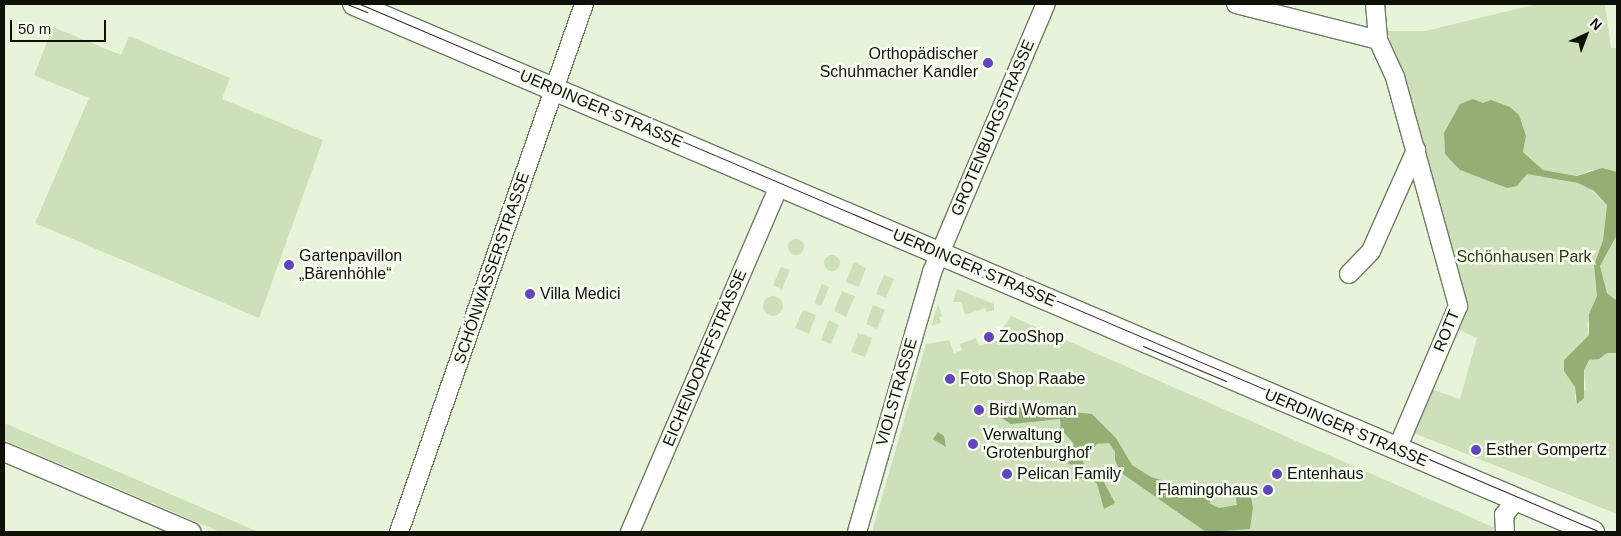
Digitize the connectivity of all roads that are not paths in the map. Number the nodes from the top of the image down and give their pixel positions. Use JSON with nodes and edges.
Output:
{"nodes":[{"id":1,"x":354,"y":4,"type":"edge"},
{"id":2,"x":584,"y":4,"type":"edge"},
{"id":3,"x":1046,"y":4,"type":"edge"},
{"id":4,"x":1236,"y":4,"type":"edge"},
{"id":5,"x":1375,"y":4,"type":"edge"},
{"id":6,"x":1378,"y":40,"type":"junction"},
{"id":7,"x":555,"y":90,"type":"junction"},
{"id":8,"x":1416,"y":150,"type":"junction"},
{"id":9,"x":780,"y":184,"type":"junction"},
{"id":10,"x":939,"y":253,"type":"junction"},
{"id":11,"x":1348,"y":274,"type":"dead end"},
{"id":12,"x":1397,"y":450,"type":"junction"},
{"id":13,"x":4,"y":452,"type":"edge"},
{"id":14,"x":1516,"y":500,"type":"junction"},
{"id":15,"x":192,"y":532,"type":"edge"},
{"id":16,"x":399,"y":532,"type":"edge"},
{"id":17,"x":630,"y":532,"type":"edge"},
{"id":18,"x":857,"y":532,"type":"edge"},
{"id":19,"x":1505,"y":532,"type":"edge"},
{"id":20,"x":1594,"y":532,"type":"edge"}],
"edges":[{"from":1,"to":7,"type":"main road","name":"UERDINGER STRASSE"},
{"from":2,"to":7,"type":"street","name":"SCHÖNWASSERSTRASSE"},
{"from":3,"to":10,"type":"street","name":"GROTENBURGSTRASSE"},
{"from":4,"to":6,"type":"street"},
{"from":5,"to":6,"type":"street","name":"ROTT"},
{"from":6,"to":8,"type":"street","name":"ROTT"},
{"from":7,"to":9,"type":"main road","name":"UERDINGER STRASSE"},
{"from":7,"to":16,"type":"street","name":"SCHÖNWASSERSTRASSE"},
{"from":8,"to":11,"type":"street"},
{"from":8,"to":12,"type":"street","name":"ROTT"},
{"from":9,"to":10,"type":"main road","name":"UERDINGER STRASSE"},
{"from":9,"to":17,"type":"street","name":"EICHENDORFFSTRASSE"},
{"from":10,"to":12,"type":"main road","name":"UERDINGER STRASSE"},
{"from":10,"to":18,"type":"street","name":"VIOLSTRASSE"},
{"from":12,"to":14,"type":"main road","name":"UERDINGER STRASSE"},
{"from":13,"to":15,"type":"street"},
{"from":14,"to":19,"type":"street"},
{"from":14,"to":20,"type":"main road","name":"UERDINGER STRASSE"}]}
